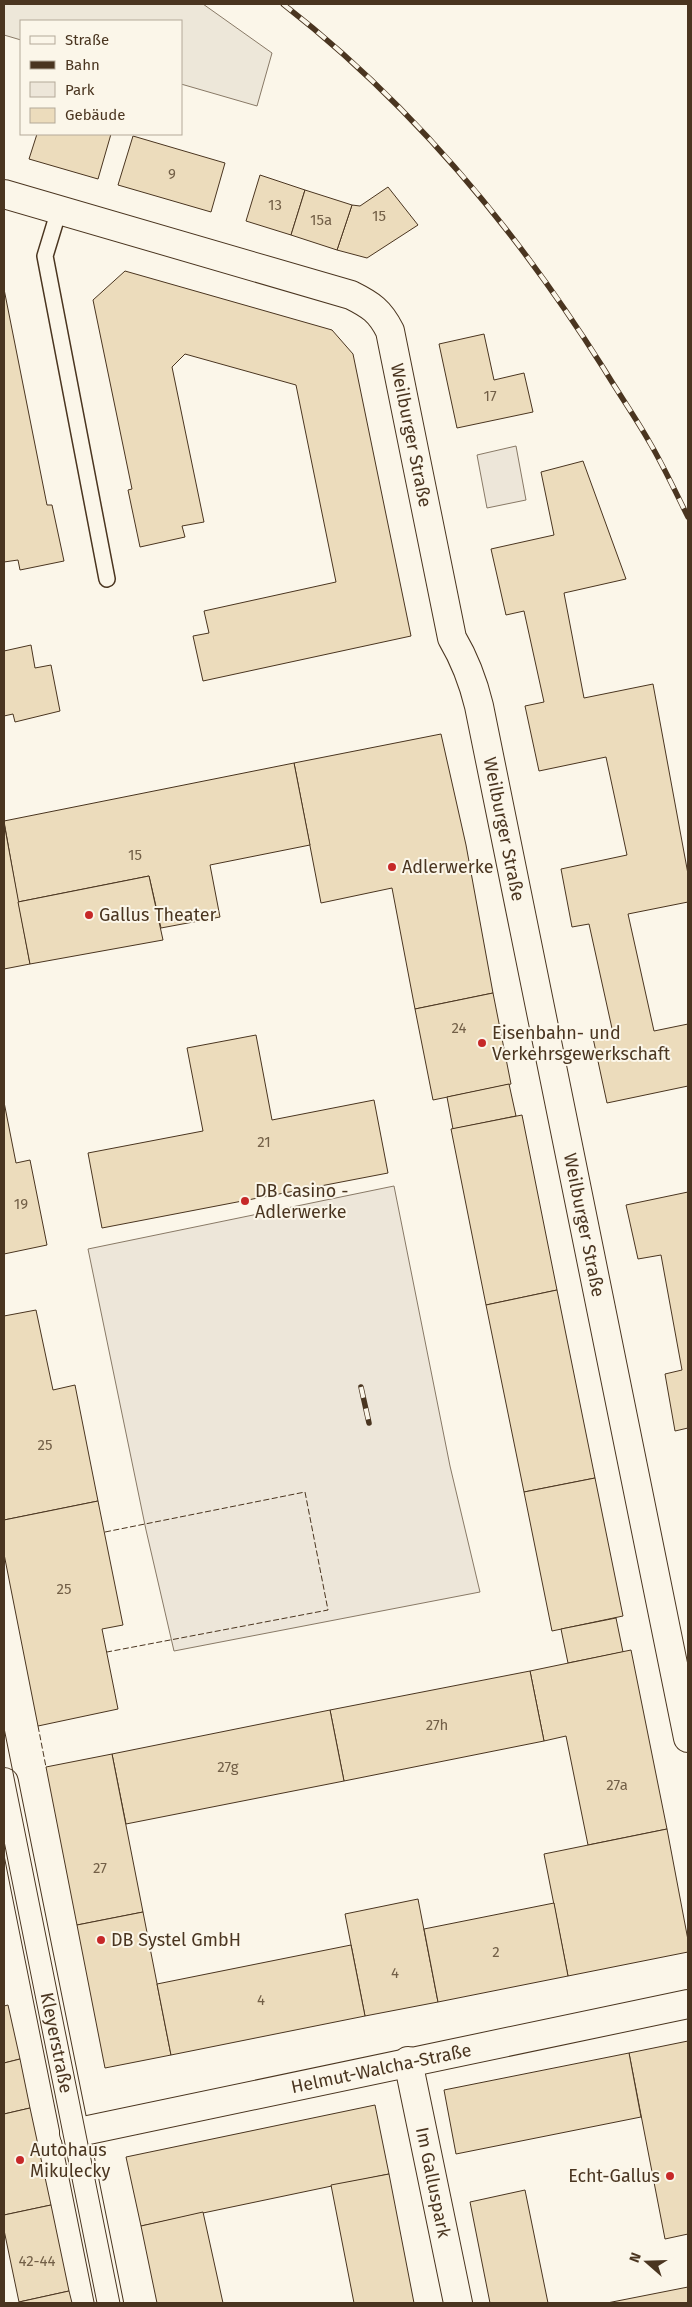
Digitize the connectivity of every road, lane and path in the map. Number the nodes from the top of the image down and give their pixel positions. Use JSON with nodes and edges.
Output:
{"nodes":[{"id":1,"x":4,"y":194,"type":"edge"},
{"id":2,"x":59,"y":210,"type":"junction"},
{"id":3,"x":107,"y":579,"type":"dead end"},
{"id":4,"x":688,"y":1738,"type":"edge"},
{"id":5,"x":4,"y":1782,"type":"edge"},
{"id":6,"x":688,"y":2004,"type":"edge"},
{"id":7,"x":408,"y":2061,"type":"junction"},
{"id":8,"x":74,"y":2133,"type":"junction"},
{"id":9,"x":109,"y":2303,"type":"edge"},
{"id":10,"x":458,"y":2303,"type":"edge"}],
"edges":[{"from":1,"to":2,"type":"street","name":"Weilburger Straße"},
{"from":2,"to":3,"type":"lane"},
{"from":2,"to":4,"type":"street","name":"Weilburger Straße"},
{"from":5,"to":8,"type":"street","name":"Kleyerstraße"},
{"from":6,"to":7,"type":"street","name":"Helmut-Walcha-Straße"},
{"from":7,"to":8,"type":"street","name":"Helmut-Walcha-Straße"},
{"from":7,"to":10,"type":"street","name":"Im Galluspark"},
{"from":8,"to":9,"type":"street","name":"Kleyerstraße"}]}
